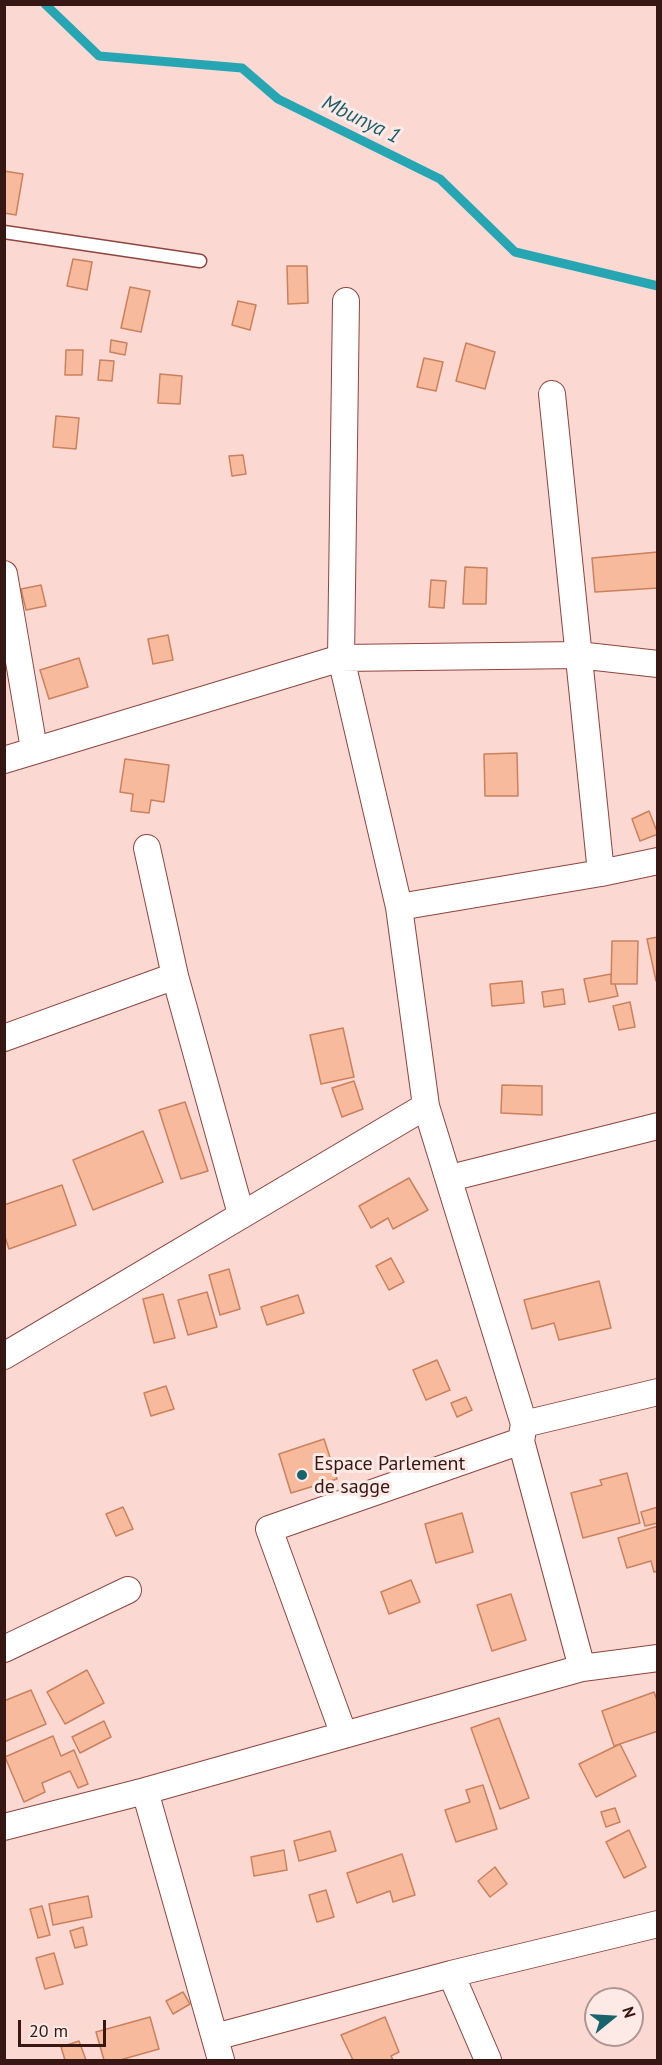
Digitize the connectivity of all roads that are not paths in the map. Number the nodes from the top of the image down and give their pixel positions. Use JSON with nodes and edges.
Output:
{"nodes":[{"id":1,"x":4,"y":232,"type":"edge"},
{"id":2,"x":200,"y":261,"type":"dead end"},
{"id":3,"x":346,"y":301,"type":"dead end"},
{"id":4,"x":552,"y":394,"type":"dead end"},
{"id":5,"x":4,"y":574,"type":"edge"},
{"id":6,"x":578,"y":655,"type":"junction"},
{"id":7,"x":341,"y":658,"type":"junction"},
{"id":8,"x":657,"y":664,"type":"edge"},
{"id":9,"x":34,"y":749,"type":"junction"},
{"id":10,"x":4,"y":760,"type":"edge"},
{"id":11,"x":147,"y":848,"type":"dead end"},
{"id":12,"x":657,"y":861,"type":"edge"},
{"id":13,"x":602,"y":873,"type":"junction"},
{"id":14,"x":399,"y":907,"type":"junction"},
{"id":15,"x":175,"y":976,"type":"junction"},
{"id":16,"x":4,"y":1038,"type":"edge"},
{"id":17,"x":426,"y":1106,"type":"junction"},
{"id":18,"x":657,"y":1126,"type":"edge"},
{"id":19,"x":450,"y":1178,"type":"junction"},
{"id":20,"x":241,"y":1214,"type":"junction"},
{"id":21,"x":4,"y":1356,"type":"edge"},
{"id":22,"x":657,"y":1392,"type":"edge"},
{"id":23,"x":523,"y":1432,"type":"junction"},
{"id":24,"x":128,"y":1590,"type":"dead end"},
{"id":25,"x":4,"y":1649,"type":"edge"},
{"id":26,"x":657,"y":1658,"type":"edge"},
{"id":27,"x":582,"y":1668,"type":"junction"},
{"id":28,"x":344,"y":1735,"type":"junction"},
{"id":29,"x":145,"y":1791,"type":"junction"},
{"id":30,"x":6,"y":1823,"type":"edge"},
{"id":31,"x":657,"y":1924,"type":"edge"},
{"id":32,"x":451,"y":1974,"type":"junction"},
{"id":33,"x":218,"y":2049,"type":"edge"},
{"id":34,"x":488,"y":2061,"type":"edge"}],
"edges":[{"from":1,"to":2,"type":"lane"},
{"from":3,"to":7,"type":"street"},
{"from":4,"to":6,"type":"street"},
{"from":5,"to":9,"type":"street"},
{"from":6,"to":7,"type":"street"},
{"from":6,"to":8,"type":"street"},
{"from":6,"to":13,"type":"street"},
{"from":7,"to":9,"type":"street"},
{"from":7,"to":14,"type":"street"},
{"from":9,"to":10,"type":"street"},
{"from":11,"to":15,"type":"street"},
{"from":12,"to":13,"type":"street"},
{"from":13,"to":14,"type":"street"},
{"from":14,"to":17,"type":"street"},
{"from":15,"to":16,"type":"street"},
{"from":15,"to":20,"type":"street"},
{"from":17,"to":19,"type":"street"},
{"from":17,"to":20,"type":"street"},
{"from":18,"to":19,"type":"street"},
{"from":19,"to":23,"type":"street"},
{"from":20,"to":21,"type":"street"},
{"from":22,"to":23,"type":"street"},
{"from":23,"to":27,"type":"street"},
{"from":23,"to":28,"type":"street"},
{"from":24,"to":25,"type":"street"},
{"from":26,"to":27,"type":"street"},
{"from":27,"to":28,"type":"street"},
{"from":28,"to":29,"type":"street"},
{"from":29,"to":30,"type":"street"},
{"from":29,"to":33,"type":"street"},
{"from":31,"to":32,"type":"street"},
{"from":32,"to":33,"type":"street"},
{"from":32,"to":34,"type":"street"}]}
